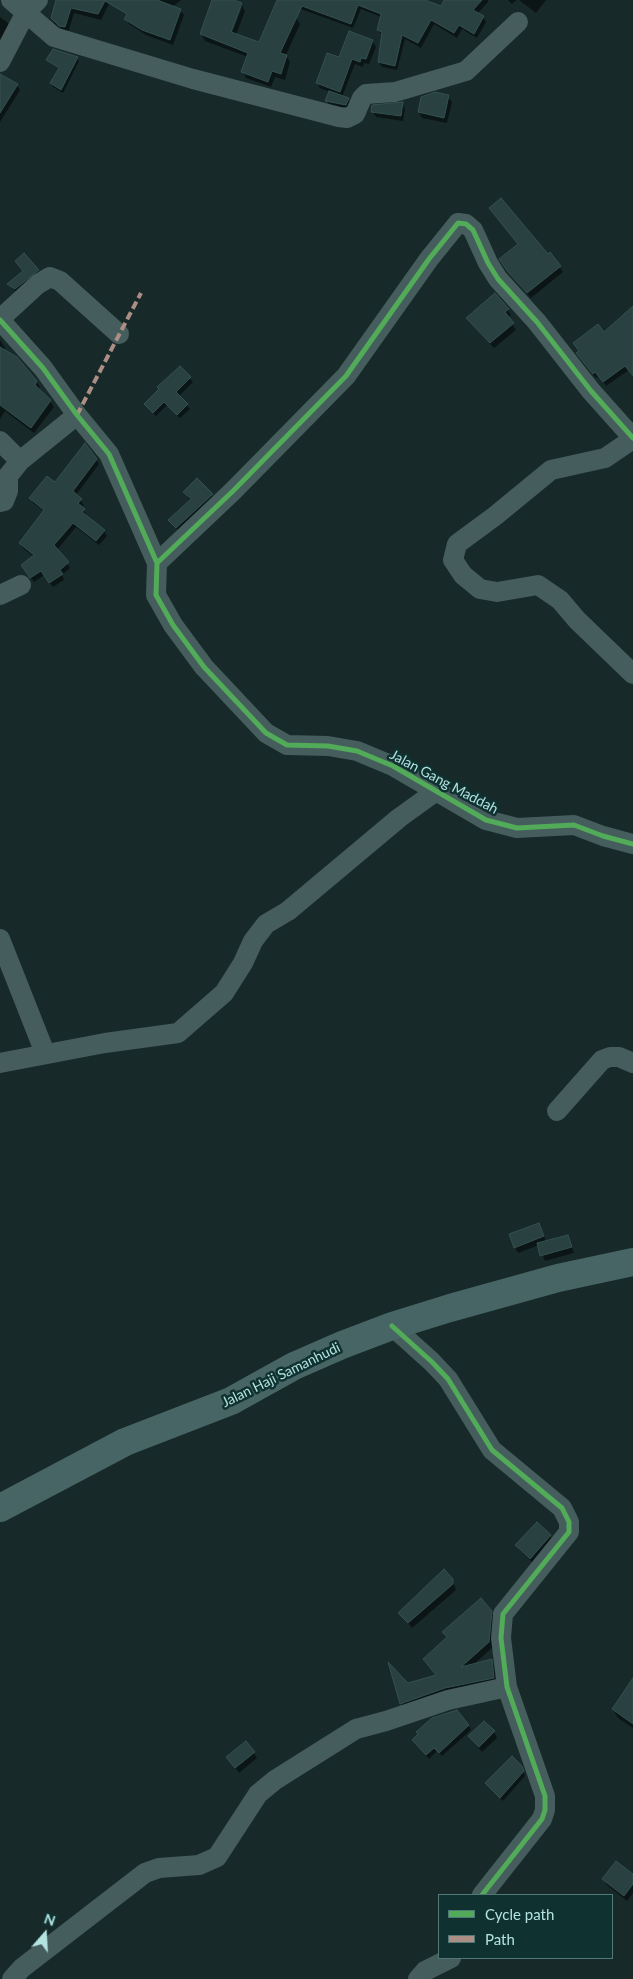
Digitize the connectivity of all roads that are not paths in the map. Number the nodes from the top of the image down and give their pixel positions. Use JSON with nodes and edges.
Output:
{"nodes":[{"id":1,"x":25,"y":4,"type":"edge"},
{"id":2,"x":518,"y":22,"type":"dead end"},
{"id":3,"x":0,"y":62,"type":"edge"},
{"id":4,"x":0,"y":320,"type":"edge"},
{"id":5,"x":119,"y":334,"type":"dead end"},
{"id":6,"x":77,"y":416,"type":"junction"},
{"id":7,"x":633,"y":438,"type":"edge"},
{"id":8,"x":0,"y":441,"type":"edge"},
{"id":9,"x":20,"y":461,"type":"junction"},
{"id":10,"x":0,"y":502,"type":"edge"},
{"id":11,"x":157,"y":563,"type":"junction"},
{"id":12,"x":21,"y":585,"type":"dead end"},
{"id":13,"x":0,"y":595,"type":"edge"},
{"id":14,"x":633,"y":674,"type":"edge"},
{"id":15,"x":435,"y":792,"type":"junction"},
{"id":16,"x":633,"y":844,"type":"edge"},
{"id":17,"x":0,"y":939,"type":"edge"},
{"id":18,"x":45,"y":1054,"type":"junction"},
{"id":19,"x":0,"y":1063,"type":"edge"},
{"id":20,"x":633,"y":1063,"type":"edge"},
{"id":21,"x":558,"y":1111,"type":"dead end"},
{"id":22,"x":633,"y":1262,"type":"edge"},
{"id":23,"x":392,"y":1326,"type":"junction"},
{"id":24,"x":0,"y":1508,"type":"edge"},
{"id":25,"x":507,"y":1687,"type":"junction"},
{"id":26,"x":483,"y":1894,"type":"edge"},
{"id":27,"x":449,"y":1959,"type":"edge"},
{"id":28,"x":12,"y":1979,"type":"edge"},
{"id":29,"x":418,"y":1979,"type":"edge"}],
"edges":[{"from":1,"to":2,"type":"street"},
{"from":1,"to":3,"type":"street"},
{"from":4,"to":5,"type":"street"},
{"from":4,"to":6,"type":"street","name":"Jalan Gang Maddah"},
{"from":6,"to":9,"type":"street"},
{"from":6,"to":11,"type":"street","name":"Jalan Gang Maddah"},
{"from":7,"to":11,"type":"street"},
{"from":7,"to":14,"type":"street"},
{"from":8,"to":9,"type":"street"},
{"from":9,"to":10,"type":"street"},
{"from":11,"to":15,"type":"street","name":"Jalan Gang Maddah"},
{"from":12,"to":13,"type":"street"},
{"from":15,"to":16,"type":"street","name":"Jalan Gang Maddah"},
{"from":15,"to":18,"type":"street"},
{"from":17,"to":18,"type":"street"},
{"from":18,"to":19,"type":"street"},
{"from":20,"to":21,"type":"street"},
{"from":22,"to":23,"type":"street","name":"Jalan Haji Samanhudi"},
{"from":23,"to":24,"type":"street","name":"Jalan Haji Samanhudi"},
{"from":23,"to":25,"type":"street"},
{"from":25,"to":26,"type":"street"},
{"from":25,"to":28,"type":"street"},
{"from":27,"to":29,"type":"street"}]}
